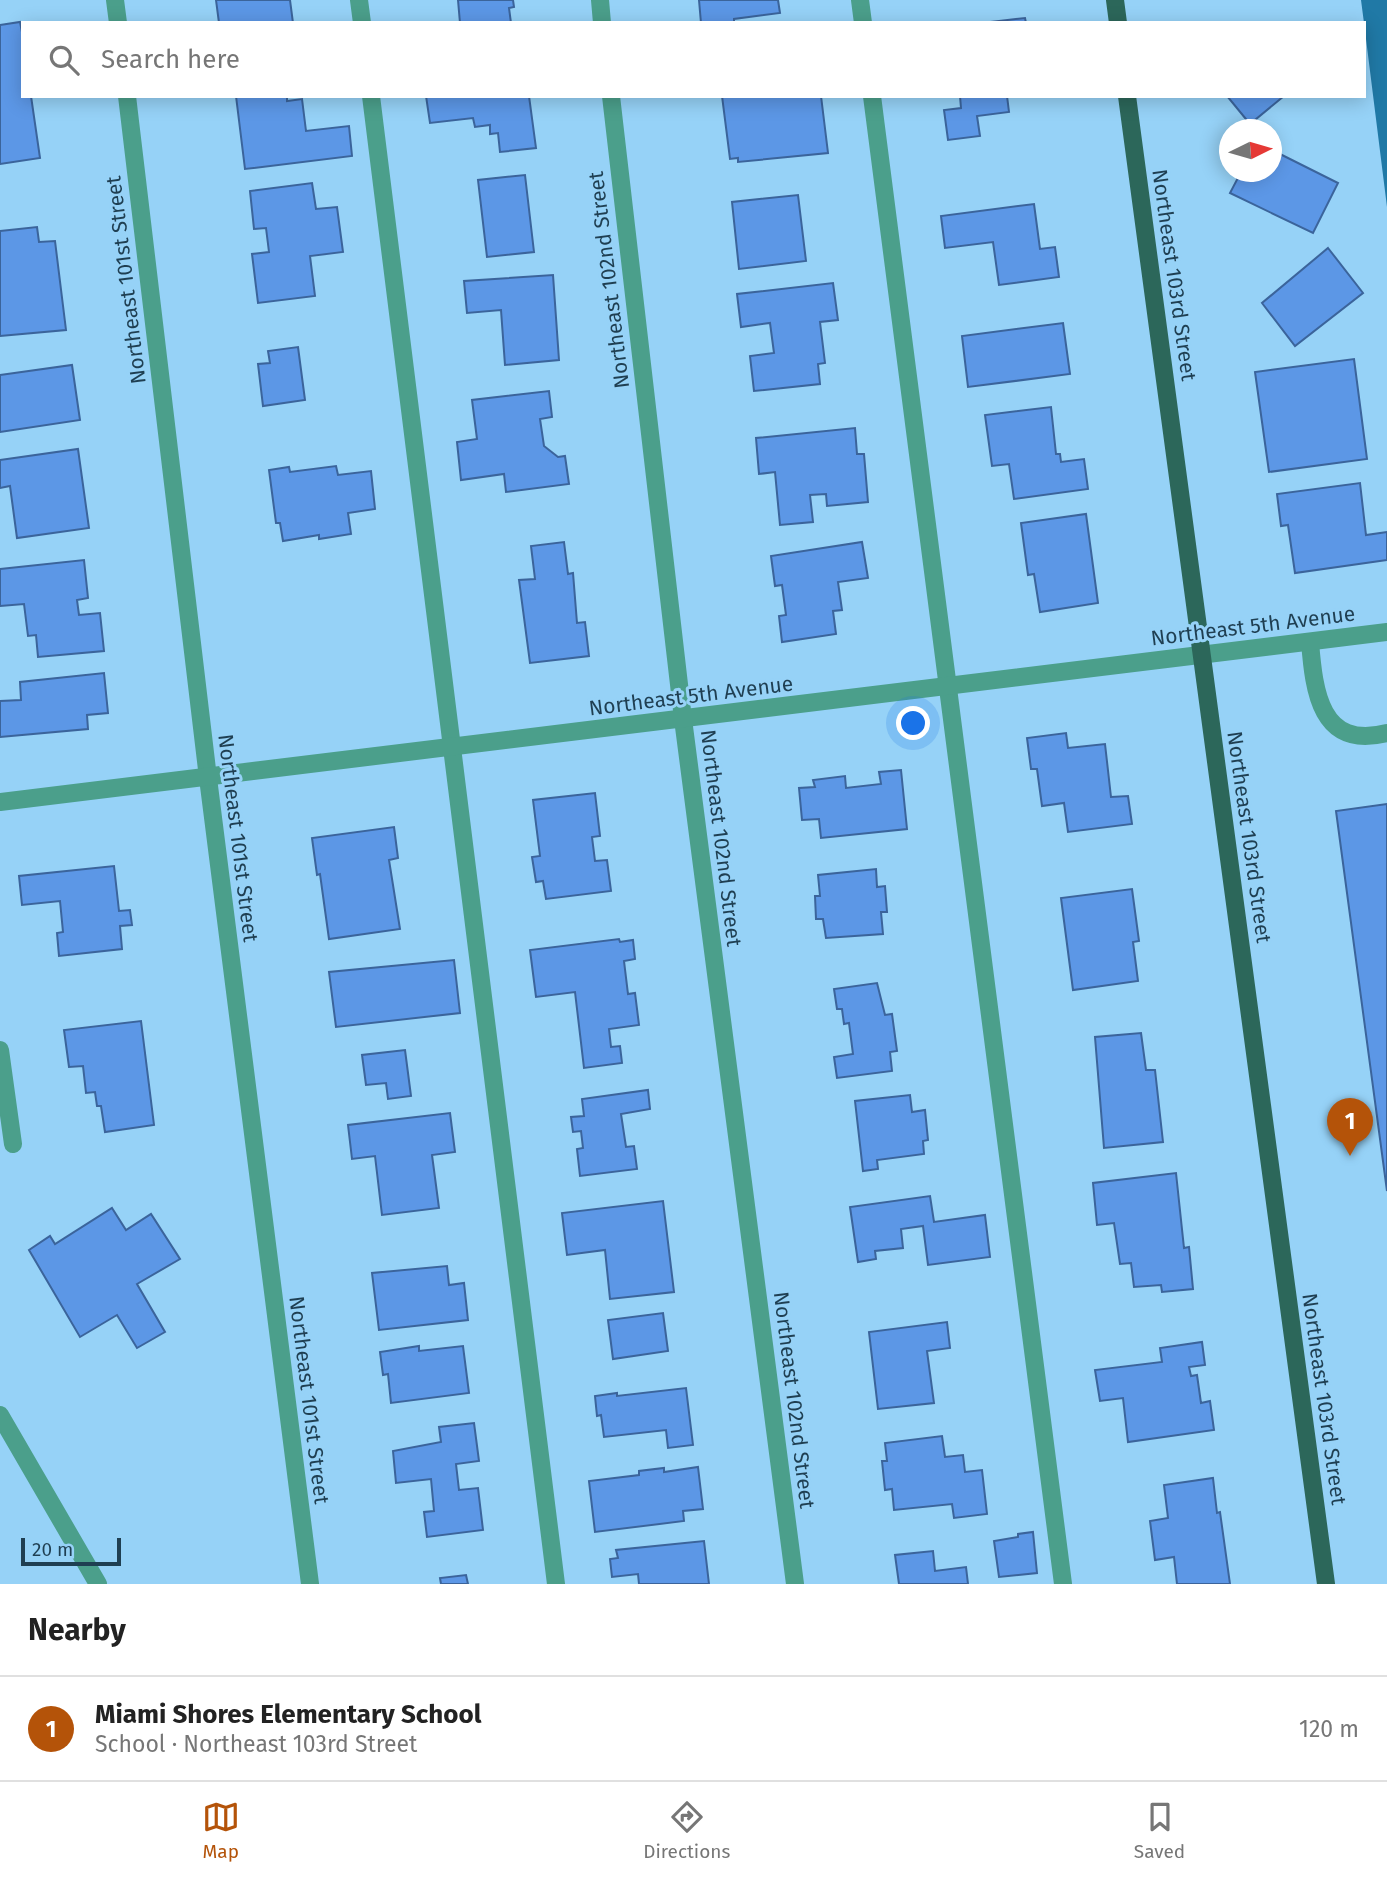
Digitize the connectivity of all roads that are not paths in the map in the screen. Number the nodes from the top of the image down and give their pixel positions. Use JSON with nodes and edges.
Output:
{"nodes":[{"id":1,"x":115,"y":0,"type":"edge"},
{"id":2,"x":359,"y":0,"type":"edge"},
{"id":3,"x":600,"y":0,"type":"edge"},
{"id":4,"x":860,"y":0,"type":"edge"},
{"id":5,"x":1115,"y":0,"type":"edge"},
{"id":6,"x":118,"y":21,"type":"edge"},
{"id":7,"x":362,"y":21,"type":"edge"},
{"id":8,"x":602,"y":21,"type":"edge"},
{"id":9,"x":863,"y":21,"type":"edge"},
{"id":10,"x":1118,"y":21,"type":"edge"},
{"id":11,"x":127,"y":98,"type":"edge"},
{"id":12,"x":371,"y":98,"type":"edge"},
{"id":13,"x":611,"y":98,"type":"edge"},
{"id":14,"x":872,"y":98,"type":"edge"},
{"id":15,"x":1127,"y":98,"type":"edge"},
{"id":16,"x":1387,"y":632,"type":"edge"},
{"id":17,"x":1310,"y":642,"type":"junction"},
{"id":18,"x":1202,"y":655,"type":"junction"},
{"id":19,"x":948,"y":687,"type":"junction"},
{"id":20,"x":683,"y":719,"type":"junction"},
{"id":21,"x":1387,"y":733,"type":"edge"},
{"id":22,"x":452,"y":748,"type":"junction"},
{"id":23,"x":208,"y":778,"type":"junction"},
{"id":24,"x":0,"y":802,"type":"edge"},
{"id":25,"x":0,"y":1050,"type":"edge"},
{"id":26,"x":13,"y":1144,"type":"dead end"},
{"id":27,"x":0,"y":1415,"type":"edge"},
{"id":28,"x":98,"y":1584,"type":"edge"},
{"id":29,"x":310,"y":1584,"type":"edge"},
{"id":30,"x":556,"y":1584,"type":"edge"},
{"id":31,"x":795,"y":1584,"type":"edge"},
{"id":32,"x":1063,"y":1584,"type":"edge"},
{"id":33,"x":1326,"y":1584,"type":"edge"}],
"edges":[{"from":1,"to":6,"type":"street"},
{"from":2,"to":7,"type":"street"},
{"from":3,"to":8,"type":"street"},
{"from":4,"to":9,"type":"street"},
{"from":5,"to":10,"type":"main road"},
{"from":11,"to":23,"type":"street","name":"Northeast 101st Street"},
{"from":12,"to":22,"type":"street"},
{"from":13,"to":20,"type":"street","name":"Northeast 102nd Street"},
{"from":14,"to":19,"type":"street"},
{"from":15,"to":18,"type":"main road","name":"Northeast 103rd Street"},
{"from":16,"to":17,"type":"street","name":"Northeast 5th Avenue"},
{"from":17,"to":18,"type":"street","name":"Northeast 5th Avenue"},
{"from":17,"to":21,"type":"street"},
{"from":18,"to":19,"type":"street","name":"Northeast 5th Avenue"},
{"from":18,"to":33,"type":"main road","name":"Northeast 103rd Street"},
{"from":19,"to":20,"type":"street","name":"Northeast 5th Avenue"},
{"from":19,"to":32,"type":"street"},
{"from":20,"to":22,"type":"street","name":"Northeast 5th Avenue"},
{"from":20,"to":31,"type":"street","name":"Northeast 102nd Street"},
{"from":22,"to":23,"type":"street","name":"Northeast 5th Avenue"},
{"from":22,"to":30,"type":"street"},
{"from":23,"to":24,"type":"street","name":"Northeast 5th Avenue"},
{"from":23,"to":29,"type":"street","name":"Northeast 101st Street"},
{"from":25,"to":26,"type":"street"},
{"from":27,"to":28,"type":"street"}]}
